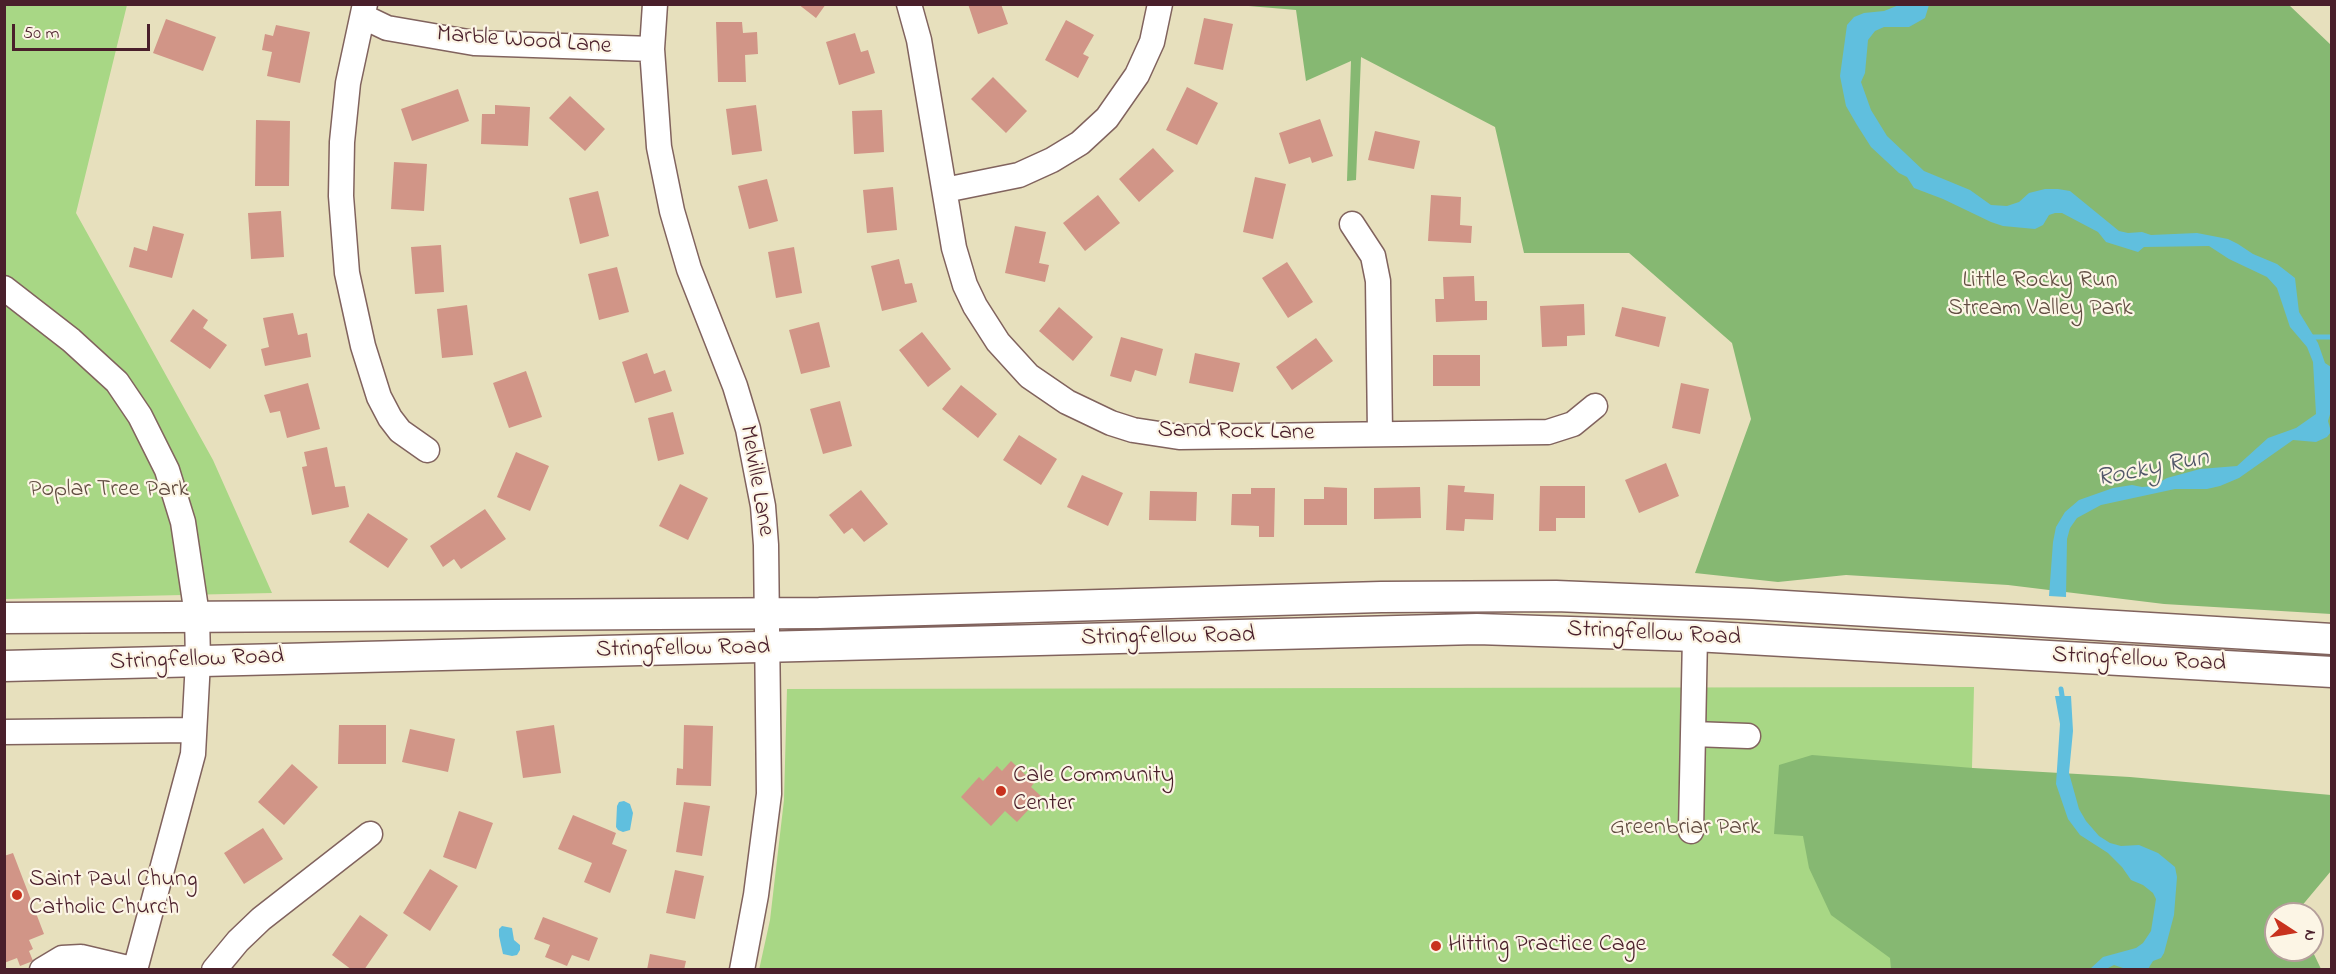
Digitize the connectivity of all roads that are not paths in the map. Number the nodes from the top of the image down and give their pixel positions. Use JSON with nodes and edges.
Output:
{"nodes":[{"id":1,"x":655,"y":4,"type":"edge"},
{"id":2,"x":909,"y":4,"type":"edge"},
{"id":3,"x":1160,"y":4,"type":"edge"},
{"id":4,"x":364,"y":11,"type":"edge"},
{"id":5,"x":652,"y":49,"type":"junction"},
{"id":6,"x":945,"y":190,"type":"junction"},
{"id":7,"x":1352,"y":224,"type":"dead end"},
{"id":8,"x":4,"y":288,"type":"edge"},
{"id":9,"x":1596,"y":406,"type":"dead end"},
{"id":10,"x":1380,"y":434,"type":"junction"},
{"id":11,"x":427,"y":450,"type":"dead end"},
{"id":12,"x":768,"y":613,"type":"junction"},
{"id":13,"x":197,"y":615,"type":"junction"},
{"id":14,"x":4,"y":618,"type":"edge"},
{"id":15,"x":1695,"y":636,"type":"junction"},
{"id":16,"x":2331,"y":639,"type":"edge"},
{"id":17,"x":769,"y":648,"type":"junction"},
{"id":18,"x":198,"y":661,"type":"junction"},
{"id":19,"x":4,"y":666,"type":"edge"},
{"id":20,"x":2331,"y":672,"type":"edge"},
{"id":21,"x":194,"y":730,"type":"junction"},
{"id":22,"x":4,"y":732,"type":"edge"},
{"id":23,"x":1693,"y":734,"type":"junction"},
{"id":24,"x":1748,"y":736,"type":"dead end"},
{"id":25,"x":1691,"y":831,"type":"dead end"},
{"id":26,"x":370,"y":834,"type":"dead end"},
{"id":27,"x":79,"y":963,"type":"edge"},
{"id":28,"x":42,"y":969,"type":"edge"},
{"id":29,"x":135,"y":969,"type":"edge"},
{"id":30,"x":214,"y":969,"type":"edge"},
{"id":31,"x":742,"y":969,"type":"edge"}],
"edges":[{"from":1,"to":5,"type":"street","name":"Melville Lane"},
{"from":2,"to":6,"type":"street","name":"Sand Rock Lane"},
{"from":3,"to":6,"type":"street"},
{"from":4,"to":5,"type":"street","name":"Marble Wood Lane"},
{"from":4,"to":11,"type":"street"},
{"from":5,"to":12,"type":"street","name":"Melville Lane"},
{"from":6,"to":10,"type":"street","name":"Sand Rock Lane"},
{"from":7,"to":10,"type":"street"},
{"from":8,"to":13,"type":"street"},
{"from":9,"to":10,"type":"street","name":"Sand Rock Lane"},
{"from":12,"to":13,"type":"main road","name":"Stringfellow Road"},
{"from":12,"to":16,"type":"main road","name":"Stringfellow Road"},
{"from":12,"to":17,"type":"street","name":"Melville Lane"},
{"from":13,"to":14,"type":"main road","name":"Stringfellow Road"},
{"from":13,"to":18,"type":"street"},
{"from":15,"to":17,"type":"main road","name":"Stringfellow Road"},
{"from":15,"to":20,"type":"main road","name":"Stringfellow Road"},
{"from":15,"to":23,"type":"street"},
{"from":17,"to":18,"type":"main road","name":"Stringfellow Road"},
{"from":17,"to":31,"type":"street","name":"Melville Lane"},
{"from":18,"to":19,"type":"main road","name":"Stringfellow Road"},
{"from":18,"to":21,"type":"street"},
{"from":21,"to":22,"type":"street"},
{"from":21,"to":29,"type":"street"},
{"from":23,"to":24,"type":"street"},
{"from":23,"to":25,"type":"street"},
{"from":26,"to":30,"type":"street"},
{"from":27,"to":28,"type":"street"},
{"from":27,"to":29,"type":"street"}]}
